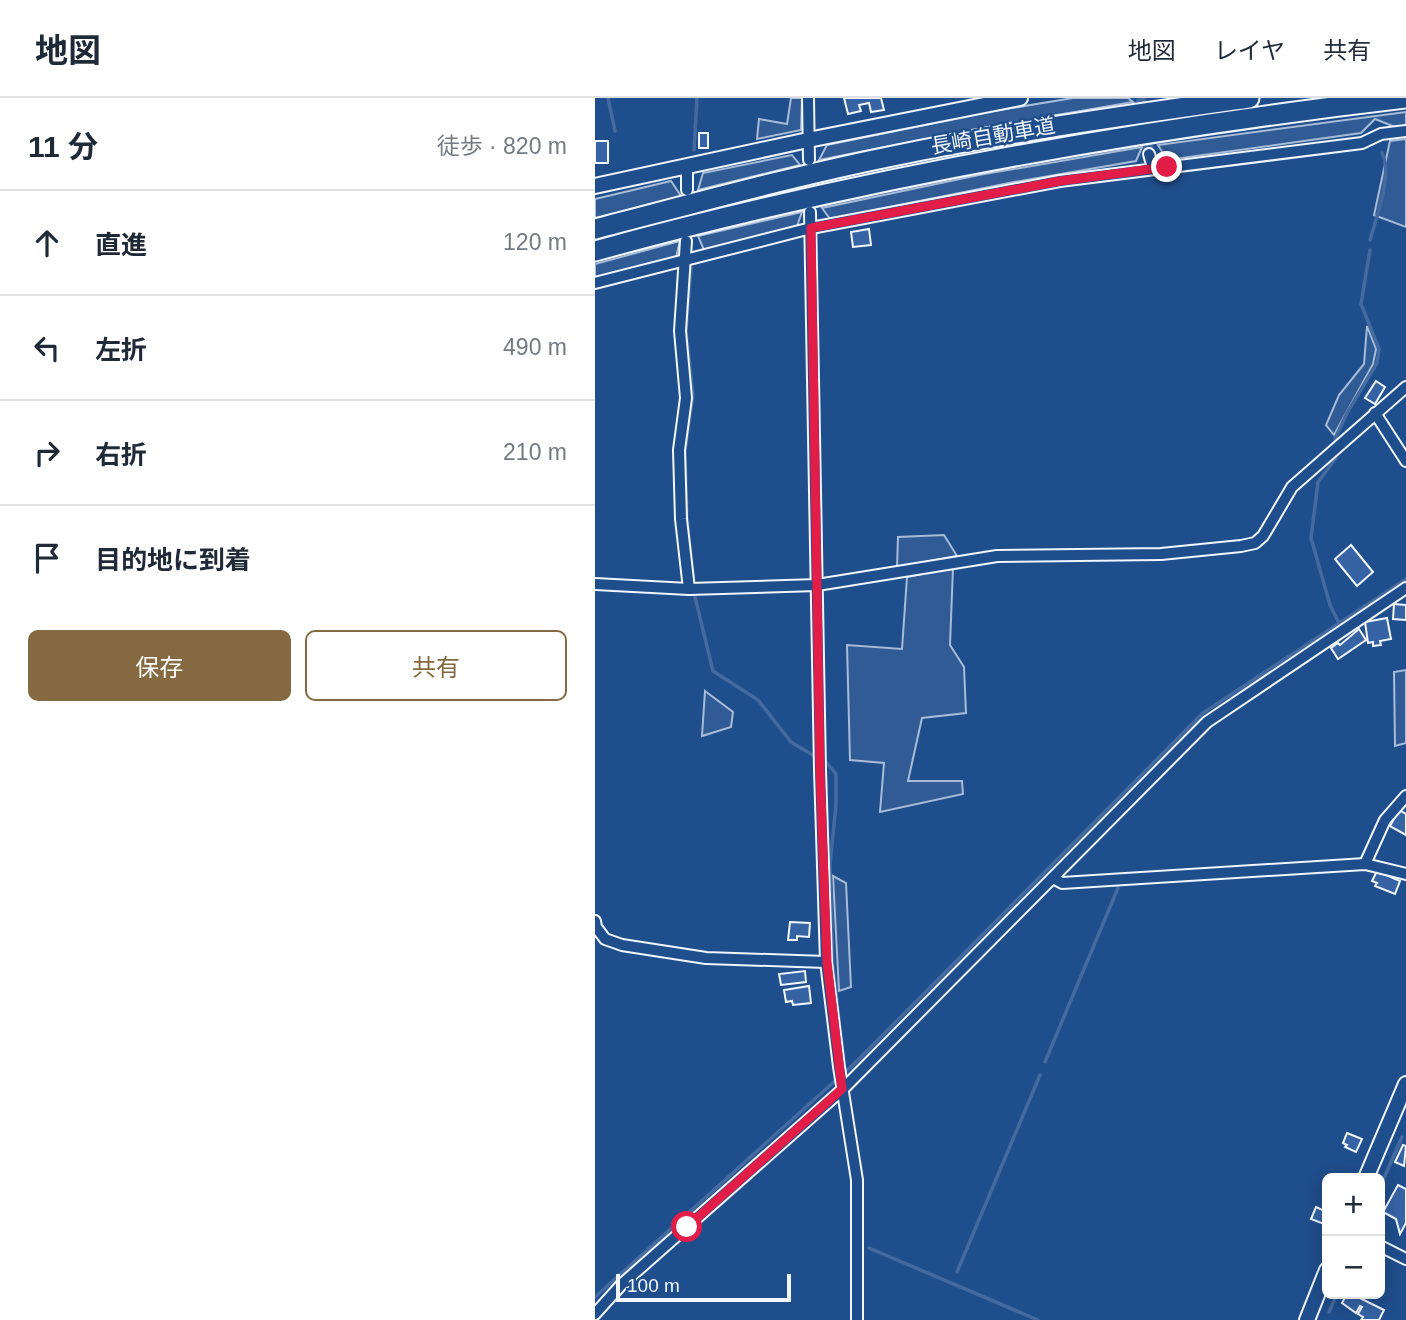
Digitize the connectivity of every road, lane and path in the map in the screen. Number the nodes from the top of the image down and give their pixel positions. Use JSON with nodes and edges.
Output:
{"nodes":[{"id":1,"x":808,"y":98,"type":"edge"},
{"id":2,"x":1020,"y":98,"type":"edge"},
{"id":3,"x":1249,"y":98,"type":"edge"},
{"id":4,"x":1406,"y":98,"type":"edge"},
{"id":5,"x":1406,"y":131,"type":"edge"},
{"id":6,"x":808,"y":140,"type":"junction"},
{"id":7,"x":1149,"y":154,"type":"tunnel mouth"},
{"id":8,"x":809,"y":160,"type":"dead end"},
{"id":9,"x":687,"y":166,"type":"junction"},
{"id":10,"x":1153,"y":168,"type":"junction"},
{"id":11,"x":595,"y":186,"type":"edge"},
{"id":12,"x":687,"y":190,"type":"dead end"},
{"id":13,"x":810,"y":212,"type":"dead end"},
{"id":14,"x":811,"y":228,"type":"junction"},
{"id":15,"x":595,"y":229,"type":"edge"},
{"id":16,"x":686,"y":241,"type":"dead end"},
{"id":17,"x":595,"y":251,"type":"edge"},
{"id":18,"x":686,"y":260,"type":"junction"},
{"id":19,"x":595,"y":283,"type":"edge"},
{"id":20,"x":1406,"y":387,"type":"edge"},
{"id":21,"x":1375,"y":413,"type":"junction"},
{"id":22,"x":1406,"y":461,"type":"edge"},
{"id":23,"x":595,"y":584,"type":"edge"},
{"id":24,"x":817,"y":585,"type":"junction"},
{"id":25,"x":1406,"y":588,"type":"edge"},
{"id":26,"x":694,"y":589,"type":"junction"},
{"id":27,"x":1406,"y":796,"type":"edge"},
{"id":28,"x":1365,"y":864,"type":"junction"},
{"id":29,"x":1406,"y":874,"type":"edge"},
{"id":30,"x":1053,"y":878,"type":"junction"},
{"id":31,"x":595,"y":921,"type":"edge"},
{"id":32,"x":827,"y":962,"type":"junction"},
{"id":33,"x":1406,"y":1084,"type":"edge"},
{"id":34,"x":842,"y":1089,"type":"junction"},
{"id":35,"x":1368,"y":1173,"type":"edge"},
{"id":36,"x":1385,"y":1248,"type":"edge"},
{"id":37,"x":1405,"y":1256,"type":"edge"},
{"id":38,"x":1322,"y":1282,"type":"edge"},
{"id":39,"x":595,"y":1314,"type":"edge"},
{"id":40,"x":857,"y":1320,"type":"edge"},
{"id":41,"x":1307,"y":1320,"type":"edge"}],
"edges":[{"from":1,"to":6,"type":"street"},
{"from":2,"to":6,"type":"street"},
{"from":3,"to":15,"type":"highway","name":"長崎自動車道"},
{"from":4,"to":17,"type":"highway","name":"長崎自動車道"},
{"from":5,"to":10,"type":"street"},
{"from":6,"to":8,"type":"street"},
{"from":6,"to":9,"type":"street"},
{"from":7,"to":10,"type":"street"},
{"from":9,"to":11,"type":"street"},
{"from":9,"to":12,"type":"street"},
{"from":10,"to":14,"type":"street"},
{"from":13,"to":14,"type":"street"},
{"from":14,"to":18,"type":"street"},
{"from":14,"to":24,"type":"street"},
{"from":16,"to":18,"type":"street"},
{"from":18,"to":19,"type":"street"},
{"from":18,"to":26,"type":"street"},
{"from":20,"to":21,"type":"street"},
{"from":21,"to":22,"type":"street"},
{"from":21,"to":24,"type":"street"},
{"from":23,"to":26,"type":"street"},
{"from":24,"to":26,"type":"street"},
{"from":24,"to":32,"type":"street"},
{"from":25,"to":30,"type":"street"},
{"from":27,"to":28,"type":"street"},
{"from":28,"to":29,"type":"street"},
{"from":28,"to":30,"type":"street"},
{"from":30,"to":34,"type":"street"},
{"from":31,"to":32,"type":"street"},
{"from":32,"to":34,"type":"street"},
{"from":33,"to":35,"type":"street"},
{"from":34,"to":39,"type":"street"},
{"from":34,"to":40,"type":"street"},
{"from":36,"to":37,"type":"street"},
{"from":38,"to":41,"type":"street"}]}
